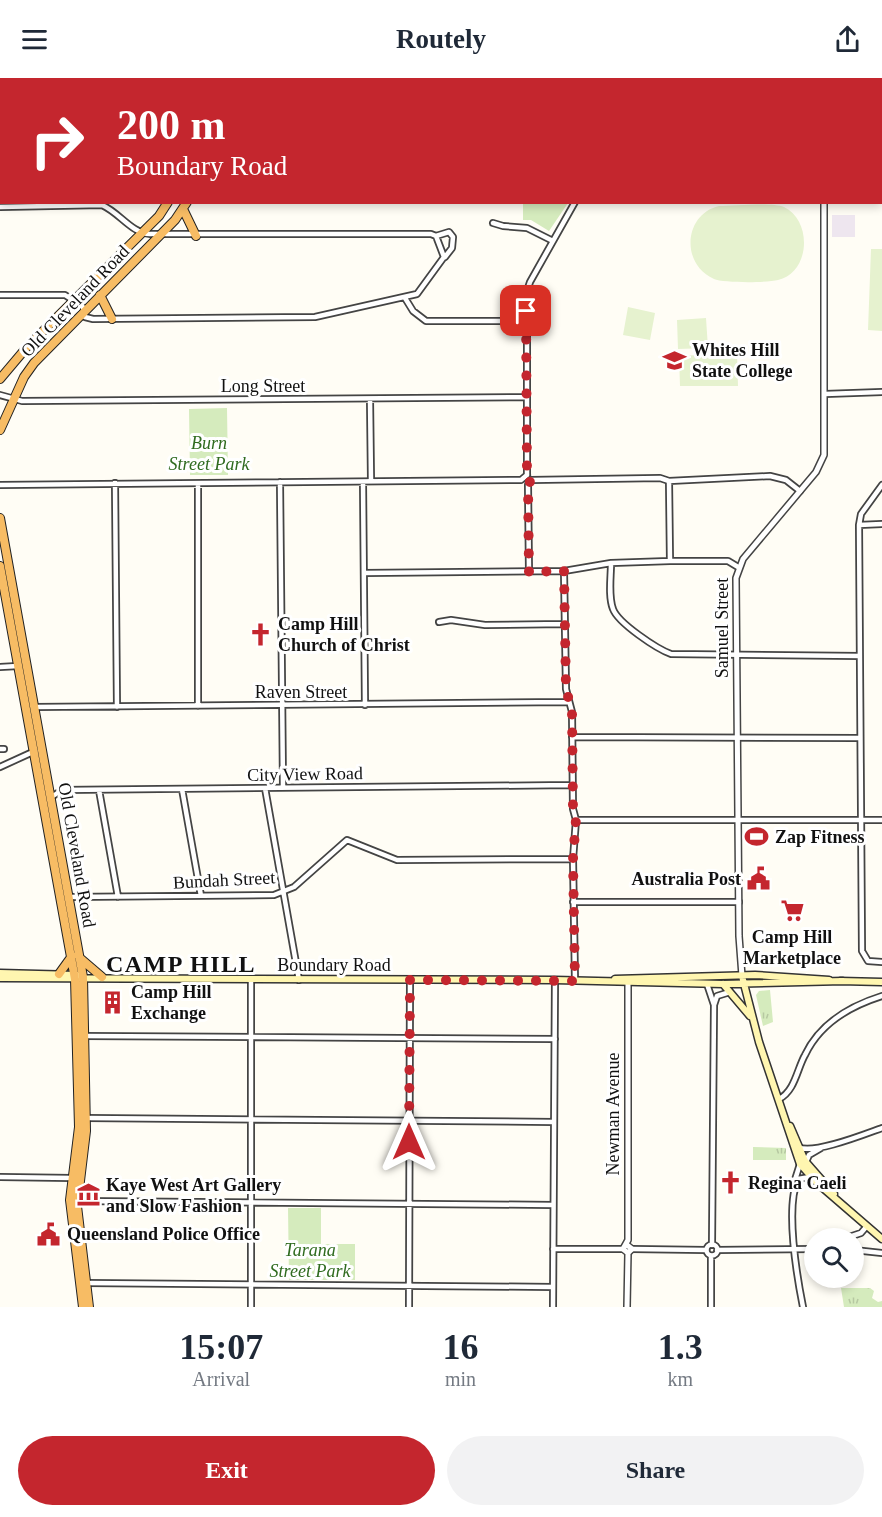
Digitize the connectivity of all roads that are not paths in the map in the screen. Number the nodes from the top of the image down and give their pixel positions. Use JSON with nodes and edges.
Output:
{"nodes":[{"id":1,"x":28,"y":204,"type":"edge"},
{"id":2,"x":97,"y":204,"type":"edge"},
{"id":3,"x":166,"y":204,"type":"edge"},
{"id":4,"x":574,"y":204,"type":"edge"},
{"id":5,"x":824,"y":204,"type":"edge"},
{"id":6,"x":185,"y":206,"type":"edge"},
{"id":7,"x":0,"y":207,"type":"edge"},
{"id":8,"x":494,"y":223,"type":"dead end"},
{"id":9,"x":141,"y":234,"type":"junction"},
{"id":10,"x":161,"y":235,"type":"junction"},
{"id":11,"x":196,"y":236,"type":"junction"},
{"id":12,"x":436,"y":236,"type":"junction"},
{"id":13,"x":553,"y":240,"type":"junction"},
{"id":14,"x":444,"y":257,"type":"junction"},
{"id":15,"x":0,"y":295,"type":"edge"},
{"id":16,"x":100,"y":296,"type":"junction"},
{"id":17,"x":405,"y":298,"type":"junction"},
{"id":18,"x":74,"y":300,"type":"junction"},
{"id":19,"x":84,"y":312,"type":"junction"},
{"id":20,"x":112,"y":319,"type":"junction"},
{"id":21,"x":526,"y":321,"type":"junction"},
{"id":22,"x":0,"y":379,"type":"edge"},
{"id":23,"x":882,"y":392,"type":"edge"},
{"id":24,"x":825,"y":394,"type":"junction"},
{"id":25,"x":0,"y":395,"type":"edge"},
{"id":26,"x":527,"y":397,"type":"junction"},
{"id":27,"x":370,"y":399,"type":"junction"},
{"id":28,"x":12,"y":400,"type":"junction"},
{"id":29,"x":0,"y":430,"type":"edge"},
{"id":30,"x":529,"y":477,"type":"junction"},
{"id":31,"x":371,"y":480,"type":"junction"},
{"id":32,"x":521,"y":480,"type":"junction"},
{"id":33,"x":669,"y":481,"type":"junction"},
{"id":34,"x":280,"y":482,"type":"junction"},
{"id":35,"x":363,"y":482,"type":"junction"},
{"id":36,"x":115,"y":483,"type":"junction"},
{"id":37,"x":0,"y":485,"type":"edge"},
{"id":38,"x":198,"y":485,"type":"junction"},
{"id":39,"x":528,"y":485,"type":"junction"},
{"id":40,"x":882,"y":485,"type":"edge"},
{"id":41,"x":800,"y":492,"type":"junction"},
{"id":42,"x":0,"y":518,"type":"edge"},
{"id":43,"x":882,"y":524,"type":"edge"},
{"id":44,"x":859,"y":525,"type":"junction"},
{"id":45,"x":670,"y":561,"type":"junction"},
{"id":46,"x":611,"y":563,"type":"junction"},
{"id":47,"x":0,"y":567,"type":"edge"},
{"id":48,"x":738,"y":567,"type":"junction"},
{"id":49,"x":564,"y":571,"type":"junction"},
{"id":50,"x":529,"y":572,"type":"junction"},
{"id":51,"x":364,"y":573,"type":"junction"},
{"id":52,"x":5,"y":583,"type":"edge"},
{"id":53,"x":439,"y":622,"type":"dead end"},
{"id":54,"x":565,"y":624,"type":"junction"},
{"id":55,"x":736,"y":655,"type":"junction"},
{"id":56,"x":860,"y":656,"type":"junction"},
{"id":57,"x":18,"y":666,"type":"junction"},
{"id":58,"x":0,"y":667,"type":"edge"},
{"id":59,"x":568,"y":702,"type":"junction"},
{"id":60,"x":282,"y":705,"type":"junction"},
{"id":61,"x":365,"y":705,"type":"junction"},
{"id":62,"x":198,"y":706,"type":"junction"},
{"id":63,"x":35,"y":707,"type":"junction"},
{"id":64,"x":117,"y":707,"type":"junction"},
{"id":65,"x":572,"y":737,"type":"junction"},
{"id":66,"x":737,"y":737,"type":"junction"},
{"id":67,"x":860,"y":738,"type":"junction"},
{"id":68,"x":38,"y":749,"type":"junction"},
{"id":69,"x":0,"y":767,"type":"edge"},
{"id":70,"x":572,"y":785,"type":"junction"},
{"id":71,"x":283,"y":787,"type":"junction"},
{"id":72,"x":265,"y":788,"type":"junction"},
{"id":73,"x":182,"y":789,"type":"junction"},
{"id":74,"x":99,"y":790,"type":"junction"},
{"id":75,"x":51,"y":796,"type":"junction"},
{"id":76,"x":44,"y":806,"type":"junction"},
{"id":77,"x":576,"y":819,"type":"junction"},
{"id":78,"x":738,"y":820,"type":"junction"},
{"id":79,"x":861,"y":820,"type":"junction"},
{"id":80,"x":882,"y":820,"type":"edge"},
{"id":81,"x":573,"y":859,"type":"junction"},
{"id":82,"x":284,"y":891,"type":"junction"},
{"id":83,"x":201,"y":896,"type":"junction"},
{"id":84,"x":70,"y":897,"type":"junction"},
{"id":85,"x":118,"y":897,"type":"junction"},
{"id":86,"x":573,"y":902,"type":"junction"},
{"id":87,"x":739,"y":902,"type":"junction"},
{"id":88,"x":72,"y":956,"type":"junction"},
{"id":89,"x":81,"y":959,"type":"junction"},
{"id":90,"x":882,"y":962,"type":"edge"},
{"id":91,"x":60,"y":974,"type":"junction"},
{"id":92,"x":0,"y":976,"type":"edge"},
{"id":93,"x":742,"y":976,"type":"junction"},
{"id":94,"x":78,"y":977,"type":"junction"},
{"id":95,"x":102,"y":977,"type":"junction"},
{"id":96,"x":251,"y":979,"type":"junction"},
{"id":97,"x":299,"y":980,"type":"junction"},
{"id":98,"x":410,"y":980,"type":"junction"},
{"id":99,"x":555,"y":980,"type":"junction"},
{"id":100,"x":575,"y":981,"type":"junction"},
{"id":101,"x":584,"y":981,"type":"junction"},
{"id":102,"x":843,"y":981,"type":"junction"},
{"id":103,"x":628,"y":982,"type":"junction"},
{"id":104,"x":882,"y":982,"type":"edge"},
{"id":105,"x":707,"y":984,"type":"junction"},
{"id":106,"x":723,"y":984,"type":"junction"},
{"id":107,"x":744,"y":984,"type":"junction"},
{"id":108,"x":730,"y":992,"type":"junction"},
{"id":109,"x":882,"y":996,"type":"edge"},
{"id":110,"x":714,"y":1005,"type":"junction"},
{"id":111,"x":753,"y":1019,"type":"junction"},
{"id":112,"x":84,"y":1036,"type":"junction"},
{"id":113,"x":251,"y":1037,"type":"junction"},
{"id":114,"x":409,"y":1038,"type":"junction"},
{"id":115,"x":555,"y":1039,"type":"junction"},
{"id":116,"x":779,"y":1099,"type":"junction"},
{"id":117,"x":785,"y":1117,"type":"junction"},
{"id":118,"x":86,"y":1118,"type":"junction"},
{"id":119,"x":251,"y":1119,"type":"junction"},
{"id":120,"x":409,"y":1121,"type":"junction"},
{"id":121,"x":554,"y":1122,"type":"junction"},
{"id":122,"x":882,"y":1128,"type":"edge"},
{"id":123,"x":797,"y":1146,"type":"junction"},
{"id":124,"x":826,"y":1146,"type":"junction"},
{"id":125,"x":803,"y":1164,"type":"junction"},
{"id":126,"x":0,"y":1177,"type":"edge"},
{"id":127,"x":810,"y":1177,"type":"junction"},
{"id":128,"x":72,"y":1178,"type":"junction"},
{"id":129,"x":794,"y":1196,"type":"junction"},
{"id":130,"x":77,"y":1201,"type":"junction"},
{"id":131,"x":251,"y":1202,"type":"junction"},
{"id":132,"x":842,"y":1203,"type":"junction"},
{"id":133,"x":409,"y":1204,"type":"junction"},
{"id":134,"x":554,"y":1205,"type":"junction"},
{"id":135,"x":867,"y":1226,"type":"junction"},
{"id":136,"x":864,"y":1230,"type":"edge"},
{"id":137,"x":882,"y":1239,"type":"edge"},
{"id":138,"x":712,"y":1245,"type":"junction"},
{"id":139,"x":553,"y":1249,"type":"junction"},
{"id":140,"x":628,"y":1249,"type":"junction"},
{"id":141,"x":804,"y":1249,"type":"edge"},
{"id":142,"x":706,"y":1250,"type":"junction"},
{"id":143,"x":717,"y":1250,"type":"junction"},
{"id":144,"x":794,"y":1250,"type":"junction"},
{"id":145,"x":864,"y":1251,"type":"edge"},
{"id":146,"x":882,"y":1253,"type":"edge"},
{"id":147,"x":711,"y":1256,"type":"junction"},
{"id":148,"x":86,"y":1283,"type":"junction"},
{"id":149,"x":251,"y":1285,"type":"junction"},
{"id":150,"x":409,"y":1286,"type":"junction"},
{"id":151,"x":553,"y":1287,"type":"junction"},
{"id":152,"x":710,"y":1306,"type":"edge"},
{"id":153,"x":83,"y":1307,"type":"edge"},
{"id":154,"x":89,"y":1307,"type":"edge"},
{"id":155,"x":251,"y":1307,"type":"edge"},
{"id":156,"x":409,"y":1307,"type":"edge"},
{"id":157,"x":553,"y":1307,"type":"edge"},
{"id":158,"x":627,"y":1307,"type":"edge"},
{"id":159,"x":802,"y":1307,"type":"edge"}],
"edges":[{"from":1,"to":2,"type":"street"},
{"from":1,"to":7,"type":"street"},
{"from":2,"to":9,"type":"street"},
{"from":3,"to":9,"type":"highway","name":"Old Cleveland Road"},
{"from":4,"to":13,"type":"street"},
{"from":5,"to":24,"type":"street","name":"Samuel Street"},
{"from":6,"to":10,"type":"highway","name":"Old Cleveland Road"},
{"from":6,"to":11,"type":"highway"},
{"from":8,"to":13,"type":"street"},
{"from":9,"to":10,"type":"street"},
{"from":9,"to":18,"type":"highway","name":"Old Cleveland Road"},
{"from":10,"to":11,"type":"street"},
{"from":10,"to":16,"type":"highway","name":"Old Cleveland Road"},
{"from":11,"to":12,"type":"street"},
{"from":12,"to":14,"type":"street"},
{"from":12,"to":14,"type":"street"},
{"from":13,"to":21,"type":"street"},
{"from":14,"to":17,"type":"street"},
{"from":15,"to":18,"type":"street"},
{"from":16,"to":19,"type":"highway","name":"Old Cleveland Road"},
{"from":16,"to":20,"type":"highway"},
{"from":17,"to":20,"type":"street"},
{"from":17,"to":21,"type":"street"},
{"from":18,"to":19,"type":"street"},
{"from":18,"to":22,"type":"highway","name":"Old Cleveland Road"},
{"from":19,"to":20,"type":"street"},
{"from":19,"to":28,"type":"highway","name":"Old Cleveland Road"},
{"from":21,"to":26,"type":"street"},
{"from":23,"to":24,"type":"street"},
{"from":24,"to":41,"type":"street","name":"Samuel Street"},
{"from":25,"to":28,"type":"street","name":"Long Street"},
{"from":26,"to":27,"type":"street","name":"Long Street"},
{"from":26,"to":30,"type":"street"},
{"from":27,"to":28,"type":"street","name":"Long Street"},
{"from":27,"to":31,"type":"street"},
{"from":28,"to":29,"type":"highway","name":"Old Cleveland Road"},
{"from":30,"to":32,"type":"street"},
{"from":30,"to":33,"type":"street"},
{"from":30,"to":39,"type":"street"},
{"from":31,"to":32,"type":"street"},
{"from":31,"to":35,"type":"street"},
{"from":32,"to":39,"type":"street"},
{"from":33,"to":41,"type":"street"},
{"from":33,"to":45,"type":"street"},
{"from":34,"to":35,"type":"street"},
{"from":34,"to":38,"type":"street"},
{"from":34,"to":60,"type":"street"},
{"from":35,"to":51,"type":"street"},
{"from":36,"to":37,"type":"street"},
{"from":36,"to":38,"type":"street"},
{"from":36,"to":64,"type":"street"},
{"from":38,"to":62,"type":"street"},
{"from":39,"to":50,"type":"street"},
{"from":40,"to":44,"type":"street"},
{"from":41,"to":48,"type":"street","name":"Samuel Street"},
{"from":42,"to":52,"type":"highway","name":"Old Cleveland Road"},
{"from":43,"to":44,"type":"street"},
{"from":44,"to":56,"type":"street"},
{"from":45,"to":46,"type":"street"},
{"from":45,"to":48,"type":"street"},
{"from":46,"to":49,"type":"street"},
{"from":46,"to":55,"type":"street"},
{"from":47,"to":52,"type":"highway","name":"Old Cleveland Road"},
{"from":48,"to":55,"type":"street","name":"Samuel Street"},
{"from":49,"to":50,"type":"street"},
{"from":49,"to":54,"type":"street"},
{"from":50,"to":51,"type":"street"},
{"from":51,"to":61,"type":"street"},
{"from":52,"to":57,"type":"highway","name":"Old Cleveland Road"},
{"from":52,"to":63,"type":"highway","name":"Old Cleveland Road"},
{"from":53,"to":54,"type":"street"},
{"from":54,"to":59,"type":"street"},
{"from":55,"to":56,"type":"street"},
{"from":55,"to":66,"type":"street","name":"Samuel Street"},
{"from":56,"to":67,"type":"street"},
{"from":57,"to":58,"type":"street"},
{"from":57,"to":68,"type":"highway","name":"Old Cleveland Road"},
{"from":59,"to":61,"type":"street","name":"Raven Street"},
{"from":59,"to":65,"type":"street"},
{"from":60,"to":61,"type":"street","name":"Raven Street"},
{"from":60,"to":62,"type":"street","name":"Raven Street"},
{"from":60,"to":71,"type":"street"},
{"from":62,"to":64,"type":"street","name":"Raven Street"},
{"from":63,"to":64,"type":"street","name":"Raven Street"},
{"from":63,"to":68,"type":"highway","name":"Old Cleveland Road"},
{"from":65,"to":66,"type":"street"},
{"from":65,"to":70,"type":"street"},
{"from":66,"to":67,"type":"street"},
{"from":66,"to":78,"type":"street","name":"Samuel Street"},
{"from":67,"to":79,"type":"street"},
{"from":68,"to":69,"type":"street"},
{"from":68,"to":75,"type":"highway","name":"Old Cleveland Road"},
{"from":68,"to":76,"type":"highway","name":"Old Cleveland Road"},
{"from":70,"to":71,"type":"street","name":"City View Road"},
{"from":70,"to":77,"type":"street"},
{"from":71,"to":72,"type":"street","name":"City View Road"},
{"from":72,"to":73,"type":"street","name":"City View Road"},
{"from":72,"to":82,"type":"street"},
{"from":73,"to":74,"type":"street","name":"City View Road"},
{"from":73,"to":83,"type":"street"},
{"from":74,"to":75,"type":"street","name":"City View Road"},
{"from":74,"to":85,"type":"street"},
{"from":75,"to":76,"type":"street"},
{"from":75,"to":84,"type":"highway","name":"Old Cleveland Road"},
{"from":76,"to":88,"type":"highway","name":"Old Cleveland Road"},
{"from":77,"to":78,"type":"street"},
{"from":77,"to":81,"type":"street"},
{"from":78,"to":79,"type":"street"},
{"from":78,"to":87,"type":"street","name":"Samuel Street"},
{"from":79,"to":80,"type":"street"},
{"from":79,"to":90,"type":"street"},
{"from":81,"to":82,"type":"street","name":"Bundah Street"},
{"from":81,"to":86,"type":"street"},
{"from":82,"to":83,"type":"street","name":"Bundah Street"},
{"from":82,"to":97,"type":"street"},
{"from":83,"to":85,"type":"street","name":"Bundah Street"},
{"from":84,"to":85,"type":"street","name":"Bundah Street"},
{"from":84,"to":89,"type":"highway","name":"Old Cleveland Road"},
{"from":86,"to":87,"type":"street"},
{"from":86,"to":100,"type":"street"},
{"from":87,"to":93,"type":"street","name":"Samuel Street"},
{"from":88,"to":91,"type":"highway"},
{"from":88,"to":94,"type":"highway","name":"Old Cleveland Road"},
{"from":89,"to":94,"type":"highway","name":"Old Cleveland Road"},
{"from":89,"to":95,"type":"highway"},
{"from":91,"to":92,"type":"main road"},
{"from":91,"to":94,"type":"main road"},
{"from":92,"to":94,"type":"main road"},
{"from":93,"to":101,"type":"main road","name":"Boundary Road"},
{"from":93,"to":102,"type":"main road","name":"Boundary Road"},
{"from":93,"to":107,"type":"main road"},
{"from":94,"to":95,"type":"main road","name":"Boundary Road"},
{"from":94,"to":112,"type":"highway","name":"Old Cleveland Road"},
{"from":94,"to":128,"type":"highway","name":"Old Cleveland Road"},
{"from":95,"to":96,"type":"main road","name":"Boundary Road"},
{"from":96,"to":97,"type":"main road","name":"Boundary Road"},
{"from":96,"to":113,"type":"street"},
{"from":97,"to":98,"type":"main road","name":"Boundary Road"},
{"from":98,"to":99,"type":"main road","name":"Boundary Road"},
{"from":98,"to":114,"type":"street"},
{"from":99,"to":100,"type":"main road","name":"Boundary Road"},
{"from":99,"to":115,"type":"street"},
{"from":100,"to":101,"type":"main road","name":"Boundary Road"},
{"from":101,"to":103,"type":"main road","name":"Boundary Road"},
{"from":102,"to":104,"type":"main road","name":"Boundary Road"},
{"from":102,"to":107,"type":"main road","name":"Boundary Road"},
{"from":103,"to":105,"type":"main road","name":"Boundary Road"},
{"from":103,"to":140,"type":"street","name":"Newman Avenue"},
{"from":105,"to":106,"type":"main road","name":"Boundary Road"},
{"from":105,"to":110,"type":"street"},
{"from":106,"to":107,"type":"main road","name":"Boundary Road"},
{"from":106,"to":108,"type":"main road"},
{"from":107,"to":111,"type":"main road"},
{"from":108,"to":110,"type":"street"},
{"from":108,"to":111,"type":"main road"},
{"from":109,"to":116,"type":"street"},
{"from":110,"to":138,"type":"street"},
{"from":111,"to":116,"type":"main road"},
{"from":112,"to":113,"type":"street"},
{"from":112,"to":118,"type":"highway","name":"Old Cleveland Road"},
{"from":113,"to":114,"type":"street"},
{"from":113,"to":119,"type":"street"},
{"from":114,"to":115,"type":"street"},
{"from":114,"to":120,"type":"street"},
{"from":115,"to":121,"type":"street"},
{"from":116,"to":117,"type":"main road"},
{"from":117,"to":123,"type":"main road"},
{"from":117,"to":125,"type":"main road"},
{"from":118,"to":119,"type":"street"},
{"from":118,"to":130,"type":"highway","name":"Old Cleveland Road"},
{"from":119,"to":120,"type":"street"},
{"from":119,"to":131,"type":"street"},
{"from":120,"to":121,"type":"street"},
{"from":120,"to":133,"type":"street"},
{"from":121,"to":134,"type":"street"},
{"from":122,"to":124,"type":"street"},
{"from":123,"to":124,"type":"street"},
{"from":123,"to":125,"type":"main road"},
{"from":124,"to":125,"type":"street"},
{"from":125,"to":127,"type":"main road"},
{"from":125,"to":129,"type":"street"},
{"from":125,"to":132,"type":"main road"},
{"from":126,"to":128,"type":"street"},
{"from":127,"to":129,"type":"street"},
{"from":127,"to":132,"type":"main road"},
{"from":128,"to":153,"type":"highway","name":"Old Cleveland Road"},
{"from":129,"to":144,"type":"street"},
{"from":130,"to":131,"type":"street"},
{"from":130,"to":148,"type":"highway","name":"Old Cleveland Road"},
{"from":131,"to":133,"type":"street"},
{"from":131,"to":149,"type":"street"},
{"from":132,"to":135,"type":"main road"},
{"from":133,"to":134,"type":"street"},
{"from":133,"to":150,"type":"street"},
{"from":134,"to":139,"type":"street"},
{"from":135,"to":136,"type":"street"},
{"from":135,"to":137,"type":"main road"},
{"from":138,"to":142,"type":"street"},
{"from":138,"to":143,"type":"street"},
{"from":139,"to":140,"type":"street"},
{"from":139,"to":151,"type":"street"},
{"from":140,"to":142,"type":"street"},
{"from":140,"to":158,"type":"street","name":"Newman Avenue"},
{"from":141,"to":144,"type":"street"},
{"from":142,"to":147,"type":"street"},
{"from":143,"to":144,"type":"street"},
{"from":143,"to":147,"type":"street"},
{"from":144,"to":159,"type":"street"},
{"from":145,"to":146,"type":"street"},
{"from":147,"to":152,"type":"street"},
{"from":148,"to":149,"type":"street"},
{"from":148,"to":154,"type":"highway","name":"Old Cleveland Road"},
{"from":149,"to":150,"type":"street"},
{"from":149,"to":155,"type":"street"},
{"from":150,"to":151,"type":"street"},
{"from":150,"to":156,"type":"street"},
{"from":151,"to":157,"type":"street"}]}
